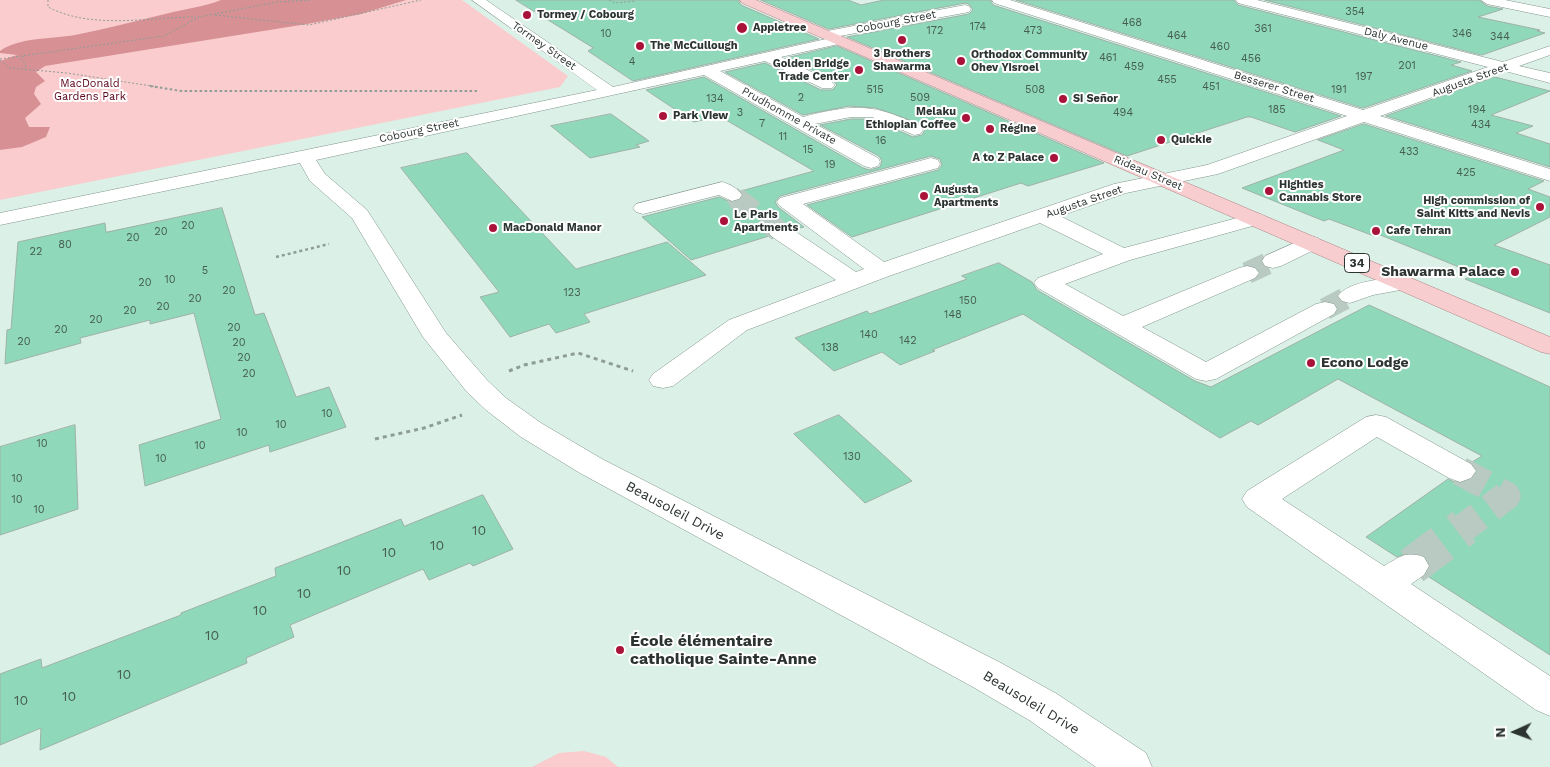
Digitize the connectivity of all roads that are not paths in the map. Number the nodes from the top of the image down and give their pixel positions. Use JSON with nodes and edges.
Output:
{"nodes":[{"id":1,"x":478,"y":0,"type":"edge"},
{"id":2,"x":746,"y":0,"type":"edge"},
{"id":3,"x":1002,"y":0,"type":"edge"},
{"id":4,"x":1242,"y":0,"type":"edge"},
{"id":5,"x":1487,"y":0,"type":"edge"},
{"id":6,"x":965,"y":9,"type":"dead end"},
{"id":7,"x":1550,"y":13,"type":"edge"},
{"id":8,"x":833,"y":38,"type":"junction"},
{"id":9,"x":1550,"y":50,"type":"edge"},
{"id":10,"x":766,"y":56,"type":"junction"},
{"id":11,"x":1506,"y":67,"type":"junction"},
{"id":12,"x":706,"y":70,"type":"junction"},
{"id":13,"x":1550,"y":78,"type":"edge"},
{"id":14,"x":827,"y":85,"type":"dead end"},
{"id":15,"x":610,"y":92,"type":"junction"},
{"id":16,"x":1366,"y":116,"type":"junction"},
{"id":17,"x":800,"y":123,"type":"junction"},
{"id":18,"x":914,"y":130,"type":"dead end"},
{"id":19,"x":306,"y":156,"type":"junction"},
{"id":20,"x":871,"y":162,"type":"dead end"},
{"id":21,"x":931,"y":164,"type":"dead end"},
{"id":22,"x":1550,"y":175,"type":"edge"},
{"id":23,"x":1163,"y":180,"type":"junction"},
{"id":24,"x":732,"y":195,"type":"tunnel mouth"},
{"id":25,"x":643,"y":208,"type":"dead end"},
{"id":26,"x":1044,"y":216,"type":"junction"},
{"id":27,"x":0,"y":219,"type":"edge"},
{"id":28,"x":1256,"y":219,"type":"junction"},
{"id":29,"x":778,"y":231,"type":"tunnel mouth"},
{"id":30,"x":1310,"y":243,"type":"junction"},
{"id":31,"x":1122,"y":255,"type":"junction"},
{"id":32,"x":1273,"y":261,"type":"tunnel mouth"},
{"id":33,"x":880,"y":271,"type":"junction"},
{"id":34,"x":1247,"y":273,"type":"tunnel mouth"},
{"id":35,"x":855,"y":282,"type":"junction"},
{"id":36,"x":1403,"y":282,"type":"junction"},
{"id":37,"x":1350,"y":296,"type":"tunnel mouth"},
{"id":38,"x":1325,"y":310,"type":"tunnel mouth"},
{"id":39,"x":1122,"y":326,"type":"junction"},
{"id":40,"x":1550,"y":346,"type":"edge"},
{"id":41,"x":662,"y":380,"type":"road end"},
{"id":42,"x":1460,"y":471,"type":"tunnel mouth"},
{"id":43,"x":1412,"y":566,"type":"tunnel mouth"},
{"id":44,"x":1383,"y":584,"type":"junction"},
{"id":45,"x":1550,"y":698,"type":"edge"},
{"id":46,"x":1131,"y":767,"type":"edge"}],
"edges":[{"from":1,"to":15,"type":"street","name":"Tormey Street"},
{"from":2,"to":8,"type":"main road","name":"Rideau Street","number":"34"},
{"from":3,"to":16,"type":"street","name":"Besserer Street"},
{"from":4,"to":11,"type":"street","name":"Daly Avenue"},
{"from":5,"to":7,"type":"street"},
{"from":6,"to":8,"type":"street","name":"Cobourg Street"},
{"from":8,"to":10,"type":"street","name":"Cobourg Street"},
{"from":8,"to":23,"type":"main road","name":"Rideau Street","number":"34"},
{"from":9,"to":11,"type":"street","name":"Augusta Street"},
{"from":10,"to":12,"type":"street","name":"Cobourg Street"},
{"from":10,"to":14,"type":"street"},
{"from":11,"to":13,"type":"street","name":"Daly Avenue"},
{"from":11,"to":16,"type":"street","name":"Augusta Street"},
{"from":12,"to":15,"type":"street","name":"Cobourg Street"},
{"from":12,"to":17,"type":"street","name":"Prudhomme Private"},
{"from":15,"to":19,"type":"street","name":"Cobourg Street"},
{"from":16,"to":22,"type":"street","name":"Besserer Street"},
{"from":16,"to":23,"type":"street","name":"Augusta Street"},
{"from":17,"to":18,"type":"street"},
{"from":17,"to":20,"type":"street","name":"Prudhomme Private"},
{"from":19,"to":27,"type":"street","name":"Cobourg Street"},
{"from":19,"to":46,"type":"street","name":"Beausoleil Drive"},
{"from":21,"to":33,"type":"street"},
{"from":23,"to":26,"type":"street","name":"Augusta Street"},
{"from":23,"to":28,"type":"main road","name":"Rideau Street","number":"34"},
{"from":24,"to":25,"type":"street"},
{"from":26,"to":31,"type":"street"},
{"from":26,"to":33,"type":"street","name":"Augusta Street"},
{"from":28,"to":30,"type":"main road","name":"Rideau Street","number":"34"},
{"from":28,"to":31,"type":"street"},
{"from":29,"to":35,"type":"street"},
{"from":30,"to":32,"type":"street"},
{"from":30,"to":36,"type":"main road","name":"Rideau Street","number":"34"},
{"from":31,"to":39,"type":"street"},
{"from":33,"to":35,"type":"street","name":"Augusta Street"},
{"from":34,"to":39,"type":"street"},
{"from":35,"to":41,"type":"street","name":"Augusta Street"},
{"from":36,"to":37,"type":"street"},
{"from":36,"to":40,"type":"main road","name":"Rideau Street","number":"34"},
{"from":38,"to":39,"type":"street"},
{"from":42,"to":44,"type":"street"},
{"from":43,"to":44,"type":"street"},
{"from":44,"to":45,"type":"street"}]}
